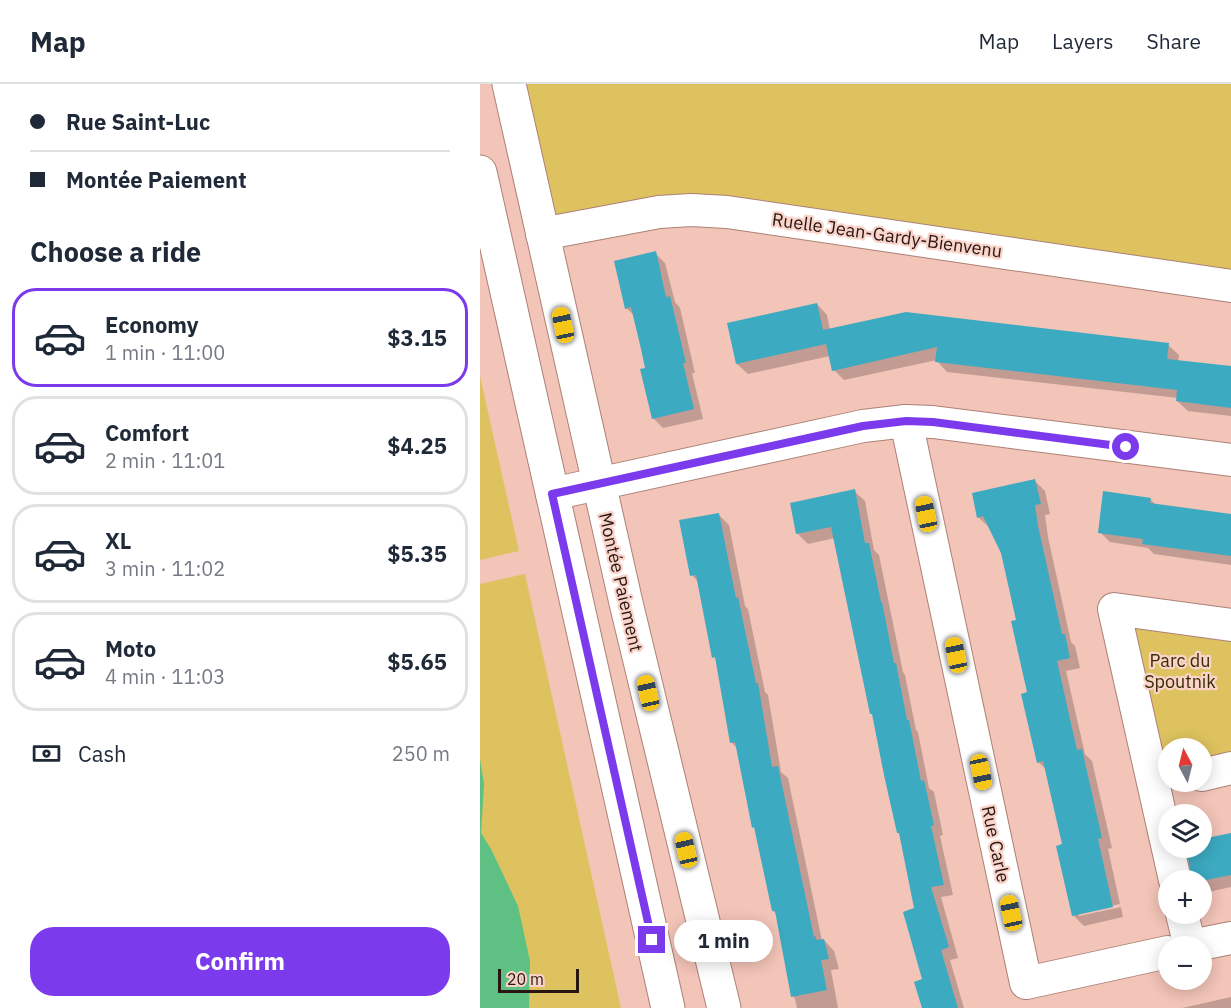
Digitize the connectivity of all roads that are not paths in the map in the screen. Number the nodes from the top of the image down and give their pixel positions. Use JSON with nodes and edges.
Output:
{"nodes":[{"id":1,"x":509,"y":84,"type":"edge"},
{"id":2,"x":480,"y":172,"type":"edge"},
{"id":3,"x":542,"y":234,"type":"junction"},
{"id":4,"x":1231,"y":286,"type":"edge"},
{"id":5,"x":906,"y":421,"type":"junction"},
{"id":6,"x":1231,"y":460,"type":"edge"},
{"id":7,"x":598,"y":483,"type":"junction"},
{"id":8,"x":552,"y":494,"type":"junction"},
{"id":9,"x":1231,"y":625,"type":"edge"},
{"id":10,"x":1231,"y":768,"type":"edge"},
{"id":11,"x":1158,"y":772,"type":"edge"},
{"id":12,"x":1212,"y":773,"type":"edge"},
{"id":13,"x":1162,"y":792,"type":"edge"},
{"id":14,"x":1174,"y":870,"type":"edge"},
{"id":15,"x":1231,"y":938,"type":"edge"},
{"id":16,"x":1212,"y":942,"type":"edge"},
{"id":17,"x":1158,"y":953,"type":"edge"},
{"id":18,"x":668,"y":1008,"type":"edge"},
{"id":19,"x":724,"y":1008,"type":"edge"}],
"edges":[{"from":1,"to":3,"type":"main road","name":"Montée Paiement"},
{"from":2,"to":8,"type":"main road"},
{"from":3,"to":4,"type":"street","name":"Ruelle Jean-Gardy-Bienvenu"},
{"from":3,"to":7,"type":"main road","name":"Montée Paiement"},
{"from":5,"to":6,"type":"street"},
{"from":5,"to":7,"type":"street"},
{"from":5,"to":17,"type":"street","name":"Rue Carle"},
{"from":7,"to":8,"type":"street"},
{"from":7,"to":19,"type":"main road","name":"Montée Paiement"},
{"from":8,"to":18,"type":"main road"},
{"from":9,"to":11,"type":"street"},
{"from":10,"to":12,"type":"street"},
{"from":13,"to":14,"type":"street"},
{"from":15,"to":16,"type":"street"}]}
